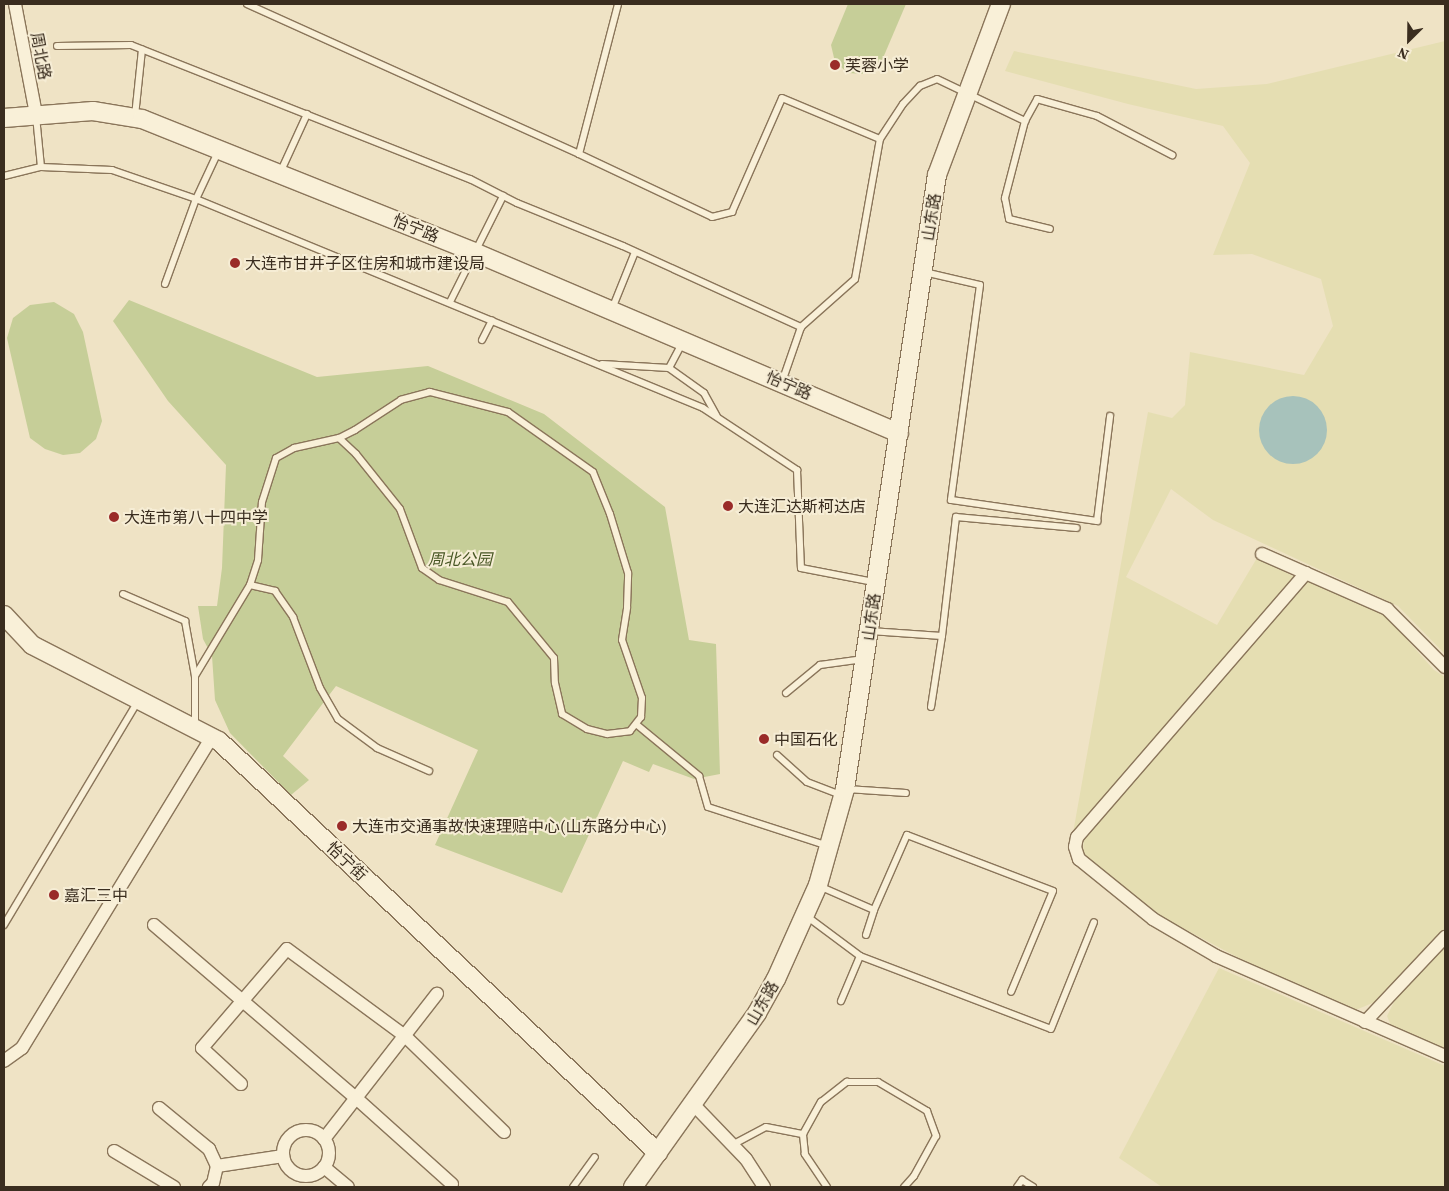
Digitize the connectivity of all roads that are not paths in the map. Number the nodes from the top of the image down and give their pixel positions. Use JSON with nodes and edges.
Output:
{"nodes":[{"id":1,"x":15,"y":4,"type":"edge"},
{"id":2,"x":247,"y":4,"type":"edge"},
{"id":3,"x":618,"y":4,"type":"edge"},
{"id":4,"x":1001,"y":4,"type":"edge"},
{"id":5,"x":57,"y":46,"type":"dead end"},
{"id":6,"x":142,"y":49,"type":"junction"},
{"id":7,"x":967,"y":92,"type":"junction"},
{"id":8,"x":36,"y":114,"type":"junction"},
{"id":9,"x":307,"y":114,"type":"junction"},
{"id":10,"x":4,"y":118,"type":"edge"},
{"id":11,"x":135,"y":118,"type":"junction"},
{"id":12,"x":1025,"y":120,"type":"junction"},
{"id":13,"x":880,"y":139,"type":"junction"},
{"id":14,"x":219,"y":149,"type":"junction"},
{"id":15,"x":579,"y":154,"type":"junction"},
{"id":16,"x":1172,"y":155,"type":"dead end"},
{"id":17,"x":41,"y":167,"type":"junction"},
{"id":18,"x":280,"y":173,"type":"junction"},
{"id":19,"x":4,"y":176,"type":"edge"},
{"id":20,"x":503,"y":196,"type":"junction"},
{"id":21,"x":196,"y":199,"type":"junction"},
{"id":22,"x":1050,"y":229,"type":"dead end"},
{"id":23,"x":474,"y":252,"type":"junction"},
{"id":24,"x":634,"y":252,"type":"junction"},
{"id":25,"x":923,"y":272,"type":"junction"},
{"id":26,"x":165,"y":284,"type":"dead end"},
{"id":27,"x":450,"y":302,"type":"junction"},
{"id":28,"x":611,"y":310,"type":"junction"},
{"id":29,"x":492,"y":320,"type":"junction"},
{"id":30,"x":802,"y":327,"type":"junction"},
{"id":31,"x":482,"y":340,"type":"dead end"},
{"id":32,"x":684,"y":341,"type":"junction"},
{"id":33,"x":594,"y":363,"type":"junction"},
{"id":34,"x":669,"y":368,"type":"junction"},
{"id":35,"x":782,"y":382,"type":"junction"},
{"id":36,"x":1110,"y":416,"type":"dead end"},
{"id":37,"x":718,"y":418,"type":"junction"},
{"id":38,"x":899,"y":433,"type":"junction"},
{"id":39,"x":339,"y":438,"type":"junction"},
{"id":40,"x":1076,"y":528,"type":"dead end"},
{"id":41,"x":1262,"y":554,"type":"dead end"},
{"id":42,"x":1306,"y":572,"type":"junction"},
{"id":43,"x":876,"y":582,"type":"junction"},
{"id":44,"x":250,"y":585,"type":"junction"},
{"id":45,"x":123,"y":594,"type":"dead end"},
{"id":46,"x":4,"y":615,"type":"edge"},
{"id":47,"x":869,"y":631,"type":"junction"},
{"id":48,"x":942,"y":636,"type":"junction"},
{"id":49,"x":865,"y":659,"type":"junction"},
{"id":50,"x":1445,"y":667,"type":"edge"},
{"id":51,"x":195,"y":676,"type":"junction"},
{"id":52,"x":786,"y":693,"type":"dead end"},
{"id":53,"x":138,"y":700,"type":"junction"},
{"id":54,"x":931,"y":707,"type":"dead end"},
{"id":55,"x":636,"y":724,"type":"junction"},
{"id":56,"x":195,"y":728,"type":"junction"},
{"id":57,"x":212,"y":737,"type":"junction"},
{"id":58,"x":776,"y":755,"type":"dead end"},
{"id":59,"x":429,"y":771,"type":"dead end"},
{"id":60,"x":844,"y":793,"type":"junction"},
{"id":61,"x":906,"y":793,"type":"dead end"},
{"id":62,"x":829,"y":846,"type":"junction"},
{"id":63,"x":818,"y":885,"type":"junction"},
{"id":64,"x":874,"y":910,"type":"junction"},
{"id":65,"x":804,"y":914,"type":"junction"},
{"id":66,"x":1094,"y":922,"type":"dead end"},
{"id":67,"x":4,"y":924,"type":"edge"},
{"id":68,"x":154,"y":925,"type":"dead end"},
{"id":69,"x":866,"y":935,"type":"dead end"},
{"id":70,"x":1445,"y":937,"type":"edge"},
{"id":71,"x":860,"y":956,"type":"junction"},
{"id":72,"x":1011,"y":992,"type":"dead end"},
{"id":73,"x":437,"y":994,"type":"dead end"},
{"id":74,"x":243,"y":1000,"type":"junction"},
{"id":75,"x":841,"y":1000,"type":"dead end"},
{"id":76,"x":1365,"y":1022,"type":"junction"},
{"id":77,"x":405,"y":1036,"type":"junction"},
{"id":78,"x":1445,"y":1056,"type":"edge"},
{"id":79,"x":4,"y":1061,"type":"edge"},
{"id":80,"x":241,"y":1084,"type":"dead end"},
{"id":81,"x":356,"y":1098,"type":"junction"},
{"id":82,"x":693,"y":1104,"type":"junction"},
{"id":83,"x":159,"y":1108,"type":"dead end"},
{"id":84,"x":504,"y":1132,"type":"dead end"},
{"id":85,"x":803,"y":1134,"type":"junction"},
{"id":86,"x":324,"y":1140,"type":"junction"},
{"id":87,"x":732,"y":1145,"type":"junction"},
{"id":88,"x":114,"y":1151,"type":"dead end"},
{"id":89,"x":658,"y":1153,"type":"junction"},
{"id":90,"x":283,"y":1156,"type":"junction"},
{"id":91,"x":595,"y":1157,"type":"dead end"},
{"id":92,"x":217,"y":1166,"type":"junction"},
{"id":93,"x":324,"y":1167,"type":"junction"},
{"id":94,"x":312,"y":1181,"type":"edge"},
{"id":95,"x":452,"y":1184,"type":"dead end"},
{"id":96,"x":174,"y":1187,"type":"edge"},
{"id":97,"x":209,"y":1187,"type":"edge"},
{"id":98,"x":348,"y":1187,"type":"edge"},
{"id":99,"x":573,"y":1187,"type":"edge"},
{"id":100,"x":633,"y":1187,"type":"edge"},
{"id":101,"x":764,"y":1187,"type":"edge"},
{"id":102,"x":827,"y":1187,"type":"edge"},
{"id":103,"x":904,"y":1187,"type":"edge"},
{"id":104,"x":1017,"y":1187,"type":"edge"},
{"id":105,"x":1033,"y":1187,"type":"edge"}],
"edges":[{"from":1,"to":8,"type":"street","name":"周北路"},
{"from":2,"to":15,"type":"lane"},
{"from":3,"to":15,"type":"lane"},
{"from":4,"to":7,"type":"street","name":"山东路"},
{"from":5,"to":6,"type":"lane"},
{"from":6,"to":9,"type":"lane"},
{"from":6,"to":11,"type":"lane"},
{"from":7,"to":12,"type":"lane"},
{"from":7,"to":13,"type":"lane"},
{"from":7,"to":25,"type":"street","name":"山东路"},
{"from":8,"to":10,"type":"street","name":"怡宁路"},
{"from":8,"to":11,"type":"street","name":"怡宁路"},
{"from":8,"to":17,"type":"lane"},
{"from":9,"to":18,"type":"lane"},
{"from":9,"to":20,"type":"lane"},
{"from":11,"to":14,"type":"street","name":"怡宁路"},
{"from":12,"to":16,"type":"lane"},
{"from":12,"to":22,"type":"lane"},
{"from":13,"to":15,"type":"lane"},
{"from":13,"to":30,"type":"lane"},
{"from":14,"to":18,"type":"street","name":"怡宁路"},
{"from":14,"to":21,"type":"lane"},
{"from":17,"to":19,"type":"lane"},
{"from":17,"to":21,"type":"lane"},
{"from":18,"to":23,"type":"street","name":"怡宁路"},
{"from":20,"to":23,"type":"lane"},
{"from":20,"to":24,"type":"lane"},
{"from":21,"to":26,"type":"lane"},
{"from":21,"to":27,"type":"lane"},
{"from":23,"to":27,"type":"lane"},
{"from":23,"to":28,"type":"street","name":"怡宁路"},
{"from":24,"to":28,"type":"lane"},
{"from":24,"to":30,"type":"lane"},
{"from":25,"to":36,"type":"lane"},
{"from":25,"to":38,"type":"street","name":"山东路"},
{"from":27,"to":29,"type":"lane"},
{"from":28,"to":32,"type":"street","name":"怡宁路"},
{"from":29,"to":31,"type":"lane"},
{"from":29,"to":33,"type":"lane"},
{"from":30,"to":35,"type":"lane"},
{"from":32,"to":34,"type":"lane"},
{"from":32,"to":35,"type":"street","name":"怡宁路"},
{"from":33,"to":34,"type":"lane"},
{"from":33,"to":37,"type":"lane"},
{"from":34,"to":37,"type":"lane"},
{"from":35,"to":38,"type":"street","name":"怡宁路"},
{"from":37,"to":43,"type":"lane"},
{"from":38,"to":43,"type":"street","name":"山东路"},
{"from":39,"to":44,"type":"lane"},
{"from":39,"to":55,"type":"lane"},
{"from":39,"to":55,"type":"lane"},
{"from":40,"to":48,"type":"lane"},
{"from":41,"to":42,"type":"street"},
{"from":42,"to":50,"type":"street"},
{"from":42,"to":76,"type":"street"},
{"from":43,"to":47,"type":"street","name":"山东路"},
{"from":44,"to":51,"type":"lane"},
{"from":44,"to":59,"type":"lane"},
{"from":45,"to":51,"type":"lane"},
{"from":46,"to":53,"type":"street","name":"怡宁街"},
{"from":47,"to":48,"type":"lane"},
{"from":47,"to":49,"type":"street","name":"山东路"},
{"from":48,"to":54,"type":"lane"},
{"from":49,"to":52,"type":"lane"},
{"from":49,"to":60,"type":"street","name":"山东路"},
{"from":51,"to":56,"type":"lane"},
{"from":53,"to":56,"type":"street","name":"怡宁街"},
{"from":53,"to":67,"type":"lane"},
{"from":55,"to":62,"type":"lane"},
{"from":56,"to":57,"type":"street","name":"怡宁街"},
{"from":57,"to":79,"type":"street"},
{"from":57,"to":89,"type":"street","name":"怡宁街"},
{"from":58,"to":60,"type":"lane"},
{"from":60,"to":61,"type":"lane"},
{"from":60,"to":62,"type":"street","name":"山东路"},
{"from":62,"to":63,"type":"street","name":"山东路"},
{"from":63,"to":64,"type":"lane"},
{"from":63,"to":65,"type":"street","name":"山东路"},
{"from":64,"to":69,"type":"lane"},
{"from":64,"to":72,"type":"lane"},
{"from":65,"to":71,"type":"lane"},
{"from":65,"to":82,"type":"street","name":"山东路"},
{"from":66,"to":71,"type":"lane"},
{"from":68,"to":74,"type":"street"},
{"from":70,"to":76,"type":"street"},
{"from":71,"to":75,"type":"lane"},
{"from":73,"to":77,"type":"street"},
{"from":74,"to":77,"type":"street"},
{"from":74,"to":80,"type":"street"},
{"from":74,"to":81,"type":"street"},
{"from":76,"to":78,"type":"street"},
{"from":77,"to":81,"type":"street"},
{"from":77,"to":84,"type":"street"},
{"from":81,"to":86,"type":"street"},
{"from":81,"to":95,"type":"street"},
{"from":82,"to":87,"type":"street"},
{"from":82,"to":89,"type":"street","name":"山东路"},
{"from":83,"to":92,"type":"street"},
{"from":85,"to":87,"type":"lane"},
{"from":85,"to":102,"type":"lane"},
{"from":85,"to":103,"type":"lane"},
{"from":86,"to":90,"type":"street"},
{"from":86,"to":93,"type":"street"},
{"from":87,"to":101,"type":"street"},
{"from":88,"to":96,"type":"street"},
{"from":89,"to":100,"type":"street","name":"山东路"},
{"from":90,"to":92,"type":"street"},
{"from":90,"to":94,"type":"street"},
{"from":91,"to":99,"type":"lane"},
{"from":92,"to":97,"type":"street"},
{"from":93,"to":94,"type":"street"},
{"from":93,"to":98,"type":"street"},
{"from":104,"to":105,"type":"lane"}]}
